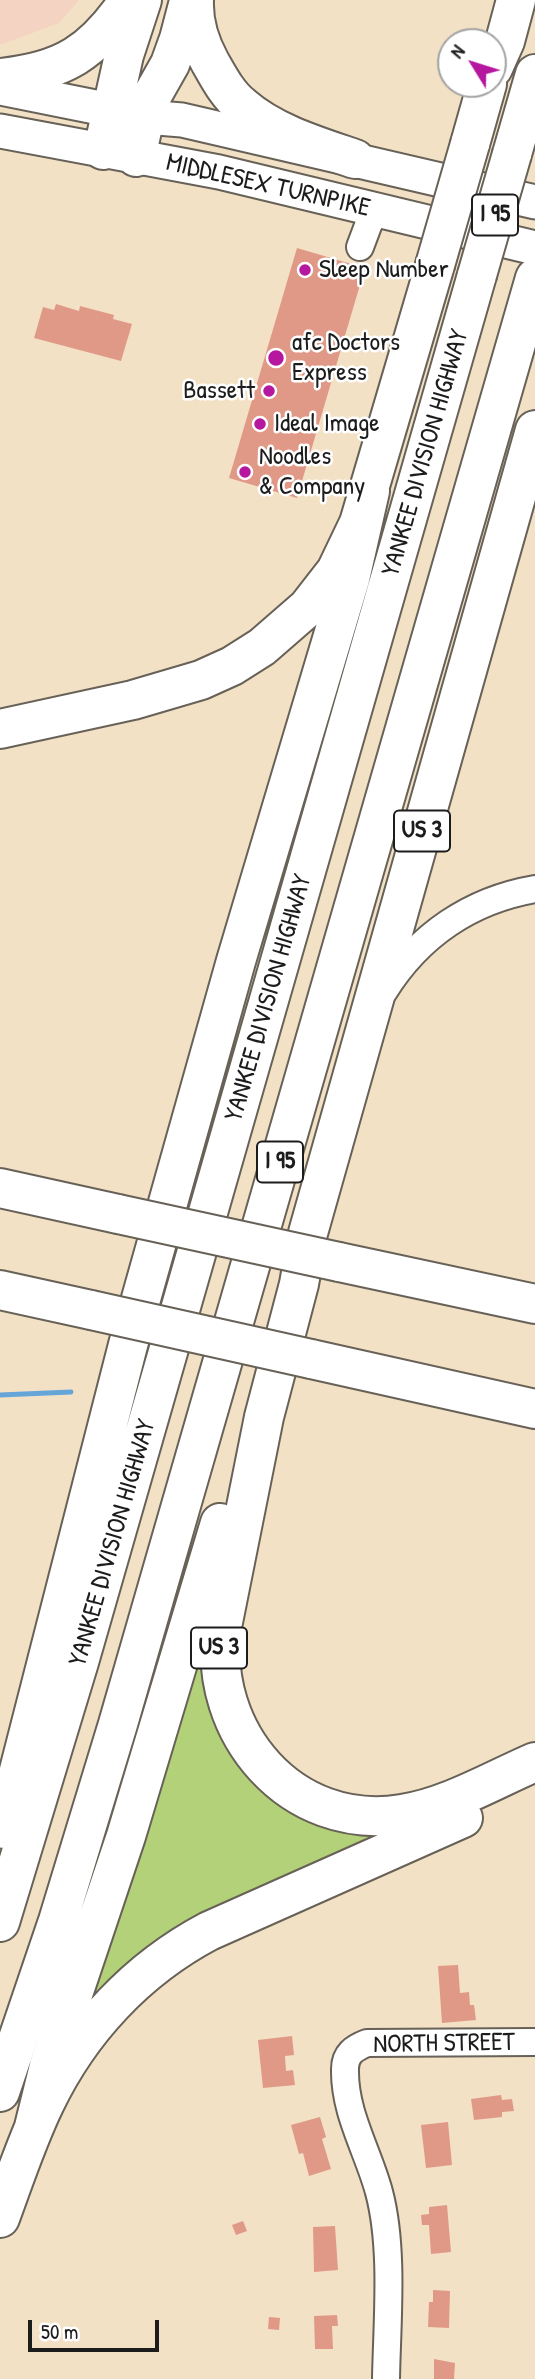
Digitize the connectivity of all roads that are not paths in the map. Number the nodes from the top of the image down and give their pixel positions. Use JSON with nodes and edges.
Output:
{"nodes":[{"id":1,"x":129,"y":0,"type":"edge"},
{"id":2,"x":142,"y":0,"type":"edge"},
{"id":3,"x":192,"y":0,"type":"edge"},
{"id":4,"x":506,"y":0,"type":"edge"},
{"id":5,"x":516,"y":0,"type":"edge"},
{"id":6,"x":499,"y":28,"type":"edge"},
{"id":7,"x":507,"y":34,"type":"edge"},
{"id":8,"x":535,"y":74,"type":"edge"},
{"id":9,"x":0,"y":78,"type":"edge"},
{"id":10,"x":0,"y":88,"type":"edge"},
{"id":11,"x":483,"y":98,"type":"edge"},
{"id":12,"x":129,"y":114,"type":"junction"},
{"id":13,"x":0,"y":131,"type":"edge"},
{"id":14,"x":120,"y":154,"type":"junction"},
{"id":15,"x":355,"y":159,"type":"junction"},
{"id":16,"x":535,"y":202,"type":"edge"},
{"id":17,"x":378,"y":210,"type":"junction"},
{"id":18,"x":360,"y":247,"type":"dead end"},
{"id":19,"x":535,"y":248,"type":"edge"},
{"id":20,"x":533,"y":283,"type":"edge"},
{"id":21,"x":535,"y":430,"type":"edge"},
{"id":22,"x":370,"y":491,"type":"junction"},
{"id":23,"x":0,"y":729,"type":"edge"},
{"id":24,"x":535,"y":889,"type":"edge"},
{"id":25,"x":367,"y":1027,"type":"junction"},
{"id":26,"x":0,"y":1188,"type":"edge"},
{"id":27,"x":308,"y":1233,"type":"junction"},
{"id":28,"x":455,"y":1287,"type":"junction"},
{"id":29,"x":0,"y":1290,"type":"edge"},
{"id":30,"x":535,"y":1293,"type":"edge"},
{"id":31,"x":535,"y":1304,"type":"edge"},
{"id":32,"x":535,"y":1409,"type":"edge"},
{"id":33,"x":535,"y":1762,"type":"edge"},
{"id":34,"x":535,"y":1786,"type":"edge"},
{"id":35,"x":0,"y":1847,"type":"edge"},
{"id":36,"x":0,"y":1922,"type":"edge"},
{"id":37,"x":535,"y":2042,"type":"edge"},
{"id":38,"x":0,"y":2092,"type":"edge"},
{"id":39,"x":34,"y":2127,"type":"junction"},
{"id":40,"x":0,"y":2218,"type":"edge"},
{"id":41,"x":386,"y":2379,"type":"edge"}],
"edges":[{"from":1,"to":9,"type":"highway"},
{"from":2,"to":12,"type":"highway"},
{"from":3,"to":12,"type":"highway"},
{"from":3,"to":15,"type":"highway"},
{"from":4,"to":6,"type":"highway"},
{"from":5,"to":7,"type":"highway"},
{"from":8,"to":36,"type":"highway","name":"YANKEE DIVISION HIGHWAY","number":"I 95","bridge":true},
{"from":10,"to":12,"type":"main road","name":"MIDDLESEX TURNPIKE"},
{"from":11,"to":22,"type":"highway","bridge":true},
{"from":12,"to":14,"type":"highway"},
{"from":12,"to":15,"type":"main road","name":"MIDDLESEX TURNPIKE"},
{"from":13,"to":14,"type":"main road","name":"MIDDLESEX TURNPIKE"},
{"from":14,"to":17,"type":"main road","name":"MIDDLESEX TURNPIKE"},
{"from":15,"to":16,"type":"main road","name":"MIDDLESEX TURNPIKE"},
{"from":17,"to":18,"type":"street"},
{"from":17,"to":19,"type":"main road","name":"MIDDLESEX TURNPIKE"},
{"from":20,"to":38,"type":"highway","name":"YANKEE DIVISION HIGHWAY","number":"I 95"},
{"from":21,"to":25,"type":"highway","number":"US 3"},
{"from":22,"to":23,"type":"highway"},
{"from":22,"to":35,"type":"highway"},
{"from":24,"to":25,"type":"street"},
{"from":25,"to":27,"type":"highway","number":"US 3"},
{"from":26,"to":28,"type":"highway","bridge":true},
{"from":27,"to":33,"type":"highway","number":"US 3"},
{"from":27,"to":39,"type":"highway"},
{"from":28,"to":30,"type":"street"},
{"from":28,"to":31,"type":"highway"},
{"from":29,"to":32,"type":"highway","bridge":true},
{"from":34,"to":39,"type":"highway"},
{"from":37,"to":41,"type":"street","name":"NORTH STREET"},
{"from":39,"to":40,"type":"highway"}]}
